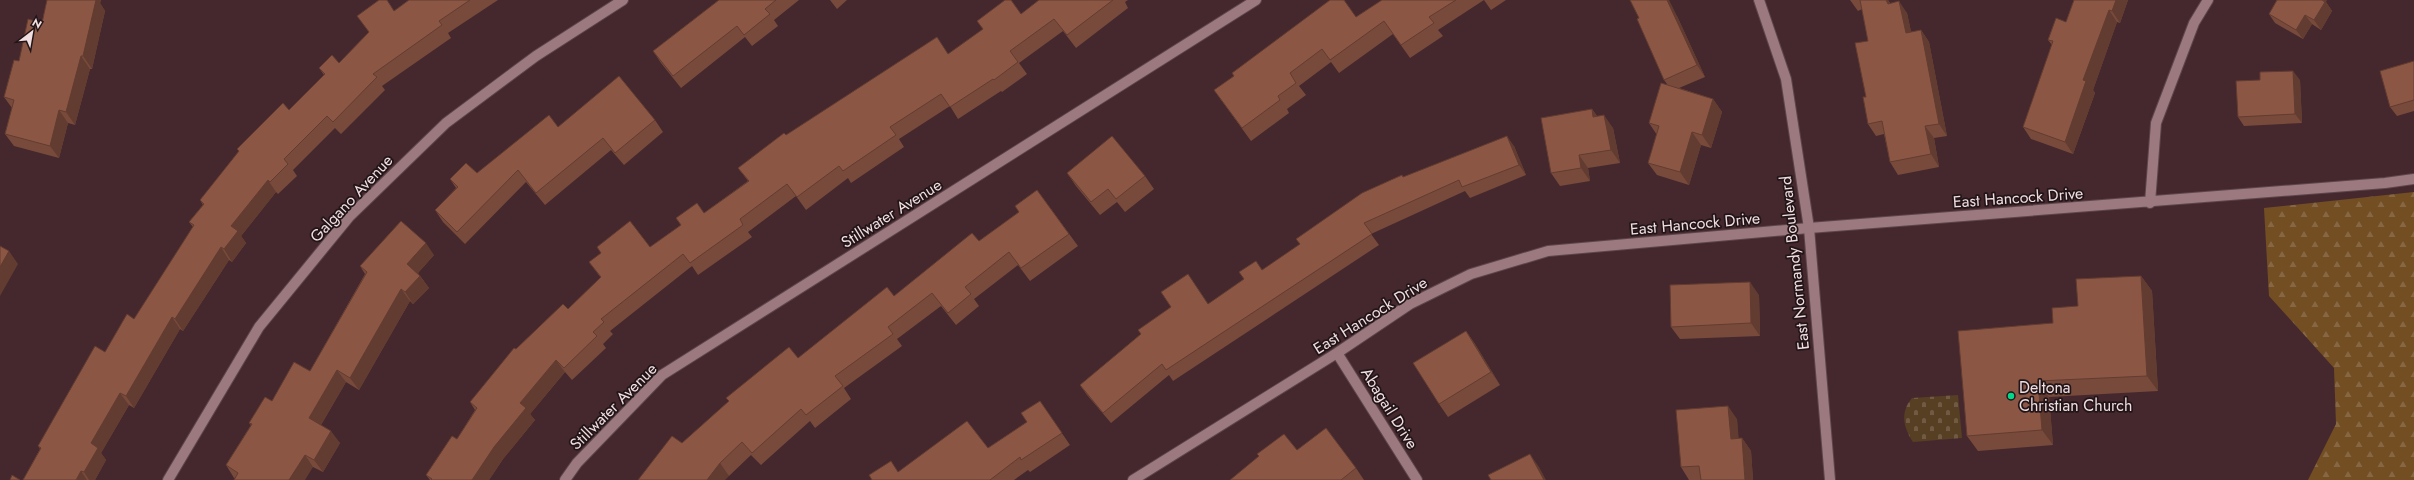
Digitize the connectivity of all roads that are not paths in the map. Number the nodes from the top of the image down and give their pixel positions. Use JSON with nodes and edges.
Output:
{"nodes":[{"id":1,"x":623,"y":0,"type":"edge"},
{"id":2,"x":1256,"y":0,"type":"edge"},
{"id":3,"x":1759,"y":0,"type":"edge"},
{"id":4,"x":2208,"y":0,"type":"edge"},
{"id":5,"x":2414,"y":179,"type":"edge"},
{"id":6,"x":2150,"y":202,"type":"junction"},
{"id":7,"x":1809,"y":228,"type":"junction"},
{"id":8,"x":1337,"y":353,"type":"junction"},
{"id":9,"x":168,"y":480,"type":"edge"},
{"id":10,"x":565,"y":480,"type":"edge"},
{"id":11,"x":1133,"y":480,"type":"edge"},
{"id":12,"x":1417,"y":480,"type":"edge"},
{"id":13,"x":1830,"y":480,"type":"edge"}],
"edges":[{"from":1,"to":9,"type":"street","name":"Galgano Avenue"},
{"from":2,"to":10,"type":"street","name":"Stillwater Avenue"},
{"from":3,"to":7,"type":"street","name":"East Normandy Boulevard"},
{"from":4,"to":6,"type":"street"},
{"from":5,"to":6,"type":"street","name":"East Hancock Drive"},
{"from":6,"to":7,"type":"street","name":"East Hancock Drive"},
{"from":7,"to":8,"type":"street","name":"East Hancock Drive"},
{"from":7,"to":13,"type":"street","name":"East Normandy Boulevard"},
{"from":8,"to":11,"type":"street","name":"East Hancock Drive"},
{"from":8,"to":12,"type":"street","name":"Abagail Drive"}]}
